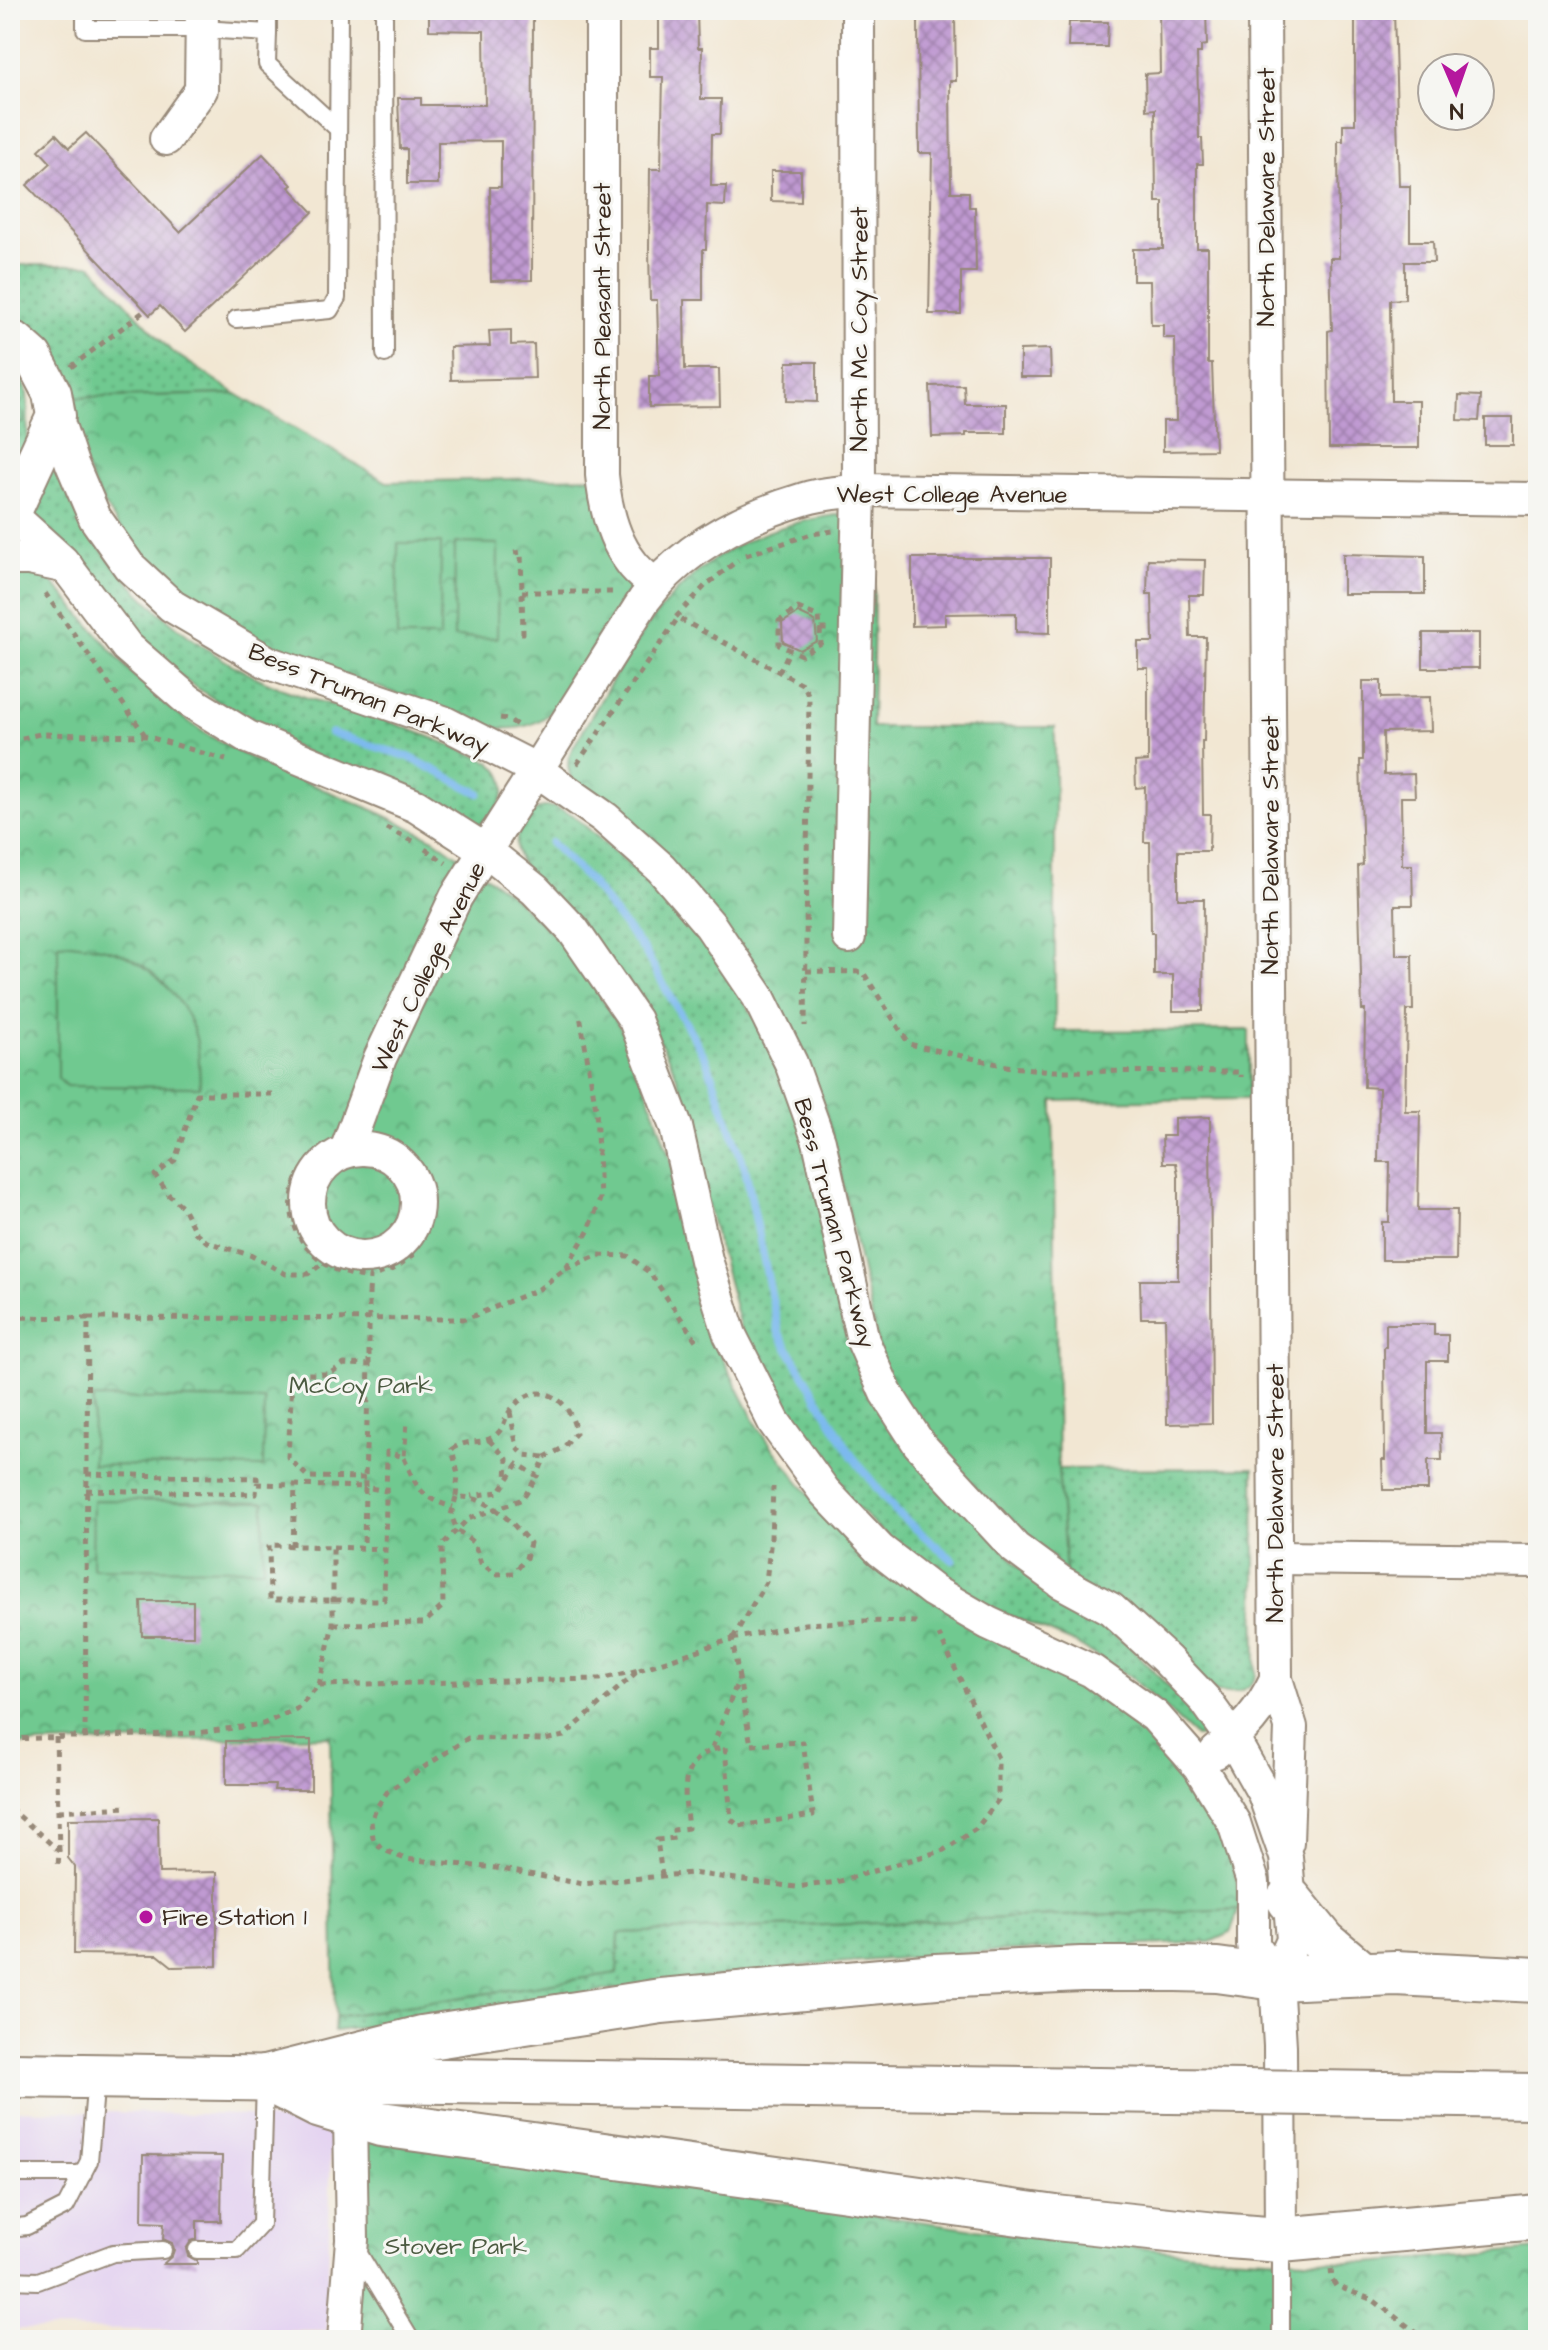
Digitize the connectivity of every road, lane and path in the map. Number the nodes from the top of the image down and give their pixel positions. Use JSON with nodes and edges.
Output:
{"nodes":[{"id":1,"x":85,"y":10,"type":"edge"},
{"id":2,"x":268,"y":10,"type":"edge"},
{"id":3,"x":339,"y":10,"type":"edge"},
{"id":4,"x":384,"y":10,"type":"edge"},
{"id":5,"x":602,"y":10,"type":"edge"},
{"id":6,"x":858,"y":10,"type":"edge"},
{"id":7,"x":1264,"y":10,"type":"edge"},
{"id":8,"x":202,"y":19,"type":"edge"},
{"id":9,"x":268,"y":33,"type":"junction"},
{"id":10,"x":338,"y":129,"type":"junction"},
{"id":11,"x":166,"y":139,"type":"dead end"},
{"id":12,"x":143,"y":312,"type":"dead end"},
{"id":13,"x":236,"y":319,"type":"dead end"},
{"id":14,"x":10,"y":340,"type":"edge"},
{"id":15,"x":385,"y":354,"type":"dead end"},
{"id":16,"x":63,"y":359,"type":"dead end"},
{"id":17,"x":71,"y":367,"type":"junction"},
{"id":18,"x":75,"y":381,"type":"dead end"},
{"id":19,"x":56,"y":416,"type":"junction"},
{"id":20,"x":859,"y":490,"type":"junction"},
{"id":21,"x":1267,"y":495,"type":"junction"},
{"id":22,"x":1538,"y":499,"type":"edge"},
{"id":23,"x":10,"y":515,"type":"edge"},
{"id":24,"x":837,"y":530,"type":"dead end"},
{"id":25,"x":514,"y":553,"type":"dead end"},
{"id":26,"x":10,"y":559,"type":"edge"},
{"id":27,"x":67,"y":567,"type":"junction"},
{"id":28,"x":36,"y":583,"type":"dead end"},
{"id":29,"x":641,"y":589,"type":"junction"},
{"id":30,"x":522,"y":592,"type":"junction"},
{"id":31,"x":670,"y":613,"type":"dead end"},
{"id":32,"x":678,"y":618,"type":"junction"},
{"id":33,"x":835,"y":628,"type":"dead end"},
{"id":34,"x":820,"y":629,"type":"junction"},
{"id":35,"x":515,"y":633,"type":"dead end"},
{"id":36,"x":790,"y":650,"type":"junction"},
{"id":37,"x":779,"y":672,"type":"junction"},
{"id":38,"x":497,"y":717,"type":"dead end"},
{"id":39,"x":146,"y":736,"type":"junction"},
{"id":40,"x":10,"y":741,"type":"edge"},
{"id":41,"x":543,"y":758,"type":"junction"},
{"id":42,"x":233,"y":763,"type":"dead end"},
{"id":43,"x":578,"y":764,"type":"junction"},
{"id":44,"x":573,"y":772,"type":"dead end"},
{"id":45,"x":589,"y":772,"type":"dead end"},
{"id":46,"x":384,"y":826,"type":"dead end"},
{"id":47,"x":485,"y":850,"type":"junction"},
{"id":48,"x":448,"y":864,"type":"dead end"},
{"id":49,"x":849,"y":937,"type":"dead end"},
{"id":50,"x":806,"y":971,"type":"junction"},
{"id":51,"x":580,"y":1015,"type":"dead end"},
{"id":52,"x":797,"y":1018,"type":"dead end"},
{"id":53,"x":1241,"y":1087,"type":"dead end"},
{"id":54,"x":272,"y":1094,"type":"dead end"},
{"id":55,"x":337,"y":1146,"type":"junction"},
{"id":56,"x":403,"y":1239,"type":"junction"},
{"id":57,"x":322,"y":1264,"type":"junction"},
{"id":58,"x":565,"y":1269,"type":"junction"},
{"id":59,"x":370,"y":1277,"type":"junction"},
{"id":60,"x":10,"y":1317,"type":"edge"},
{"id":61,"x":88,"y":1318,"type":"junction"},
{"id":62,"x":697,"y":1342,"type":"dead end"},
{"id":63,"x":369,"y":1365,"type":"junction"},
{"id":64,"x":510,"y":1411,"type":"junction"},
{"id":65,"x":407,"y":1422,"type":"dead end"},
{"id":66,"x":489,"y":1440,"type":"junction"},
{"id":67,"x":404,"y":1457,"type":"junction"},
{"id":68,"x":545,"y":1457,"type":"junction"},
{"id":69,"x":86,"y":1474,"type":"junction"},
{"id":70,"x":537,"y":1476,"type":"junction"},
{"id":71,"x":365,"y":1478,"type":"junction"},
{"id":72,"x":506,"y":1481,"type":"junction"},
{"id":73,"x":257,"y":1484,"type":"junction"},
{"id":74,"x":295,"y":1485,"type":"junction"},
{"id":75,"x":365,"y":1487,"type":"junction"},
{"id":76,"x":773,"y":1487,"type":"dead end"},
{"id":77,"x":86,"y":1490,"type":"junction"},
{"id":78,"x":386,"y":1491,"type":"junction"},
{"id":79,"x":471,"y":1496,"type":"junction"},
{"id":80,"x":456,"y":1497,"type":"junction"},
{"id":81,"x":453,"y":1507,"type":"junction"},
{"id":82,"x":496,"y":1508,"type":"junction"},
{"id":83,"x":457,"y":1530,"type":"junction"},
{"id":84,"x":293,"y":1546,"type":"junction"},
{"id":85,"x":333,"y":1547,"type":"junction"},
{"id":86,"x":364,"y":1548,"type":"junction"},
{"id":87,"x":385,"y":1549,"type":"junction"},
{"id":88,"x":1276,"y":1558,"type":"junction"},
{"id":89,"x":1538,"y":1561,"type":"edge"},
{"id":90,"x":333,"y":1599,"type":"junction"},
{"id":91,"x":918,"y":1622,"type":"dead end"},
{"id":92,"x":333,"y":1624,"type":"junction"},
{"id":93,"x":939,"y":1635,"type":"dead end"},
{"id":94,"x":732,"y":1639,"type":"junction"},
{"id":95,"x":639,"y":1670,"type":"junction"},
{"id":96,"x":739,"y":1678,"type":"junction"},
{"id":97,"x":1276,"y":1679,"type":"junction"},
{"id":98,"x":319,"y":1685,"type":"junction"},
{"id":99,"x":85,"y":1736,"type":"junction"},
{"id":100,"x":56,"y":1737,"type":"junction"},
{"id":101,"x":10,"y":1739,"type":"edge"},
{"id":102,"x":1233,"y":1739,"type":"junction"},
{"id":103,"x":711,"y":1751,"type":"junction"},
{"id":104,"x":1199,"y":1766,"type":"junction"},
{"id":105,"x":128,"y":1807,"type":"dead end"},
{"id":106,"x":10,"y":1808,"type":"edge"},
{"id":107,"x":58,"y":1811,"type":"junction"},
{"id":108,"x":59,"y":1851,"type":"junction"},
{"id":109,"x":58,"y":1868,"type":"dead end"},
{"id":110,"x":662,"y":1876,"type":"junction"},
{"id":111,"x":1288,"y":1878,"type":"junction"},
{"id":112,"x":1361,"y":1973,"type":"junction"},
{"id":113,"x":1276,"y":1978,"type":"junction"},
{"id":114,"x":1538,"y":1980,"type":"edge"},
{"id":115,"x":10,"y":2075,"type":"edge"},
{"id":116,"x":96,"y":2076,"type":"junction"},
{"id":117,"x":265,"y":2078,"type":"junction"},
{"id":118,"x":1538,"y":2096,"type":"edge"},
{"id":119,"x":350,"y":2115,"type":"junction"},
{"id":120,"x":10,"y":2174,"type":"edge"},
{"id":121,"x":83,"y":2174,"type":"junction"},
{"id":122,"x":1538,"y":2217,"type":"edge"},
{"id":123,"x":10,"y":2228,"type":"edge"},
{"id":124,"x":352,"y":2240,"type":"junction"},
{"id":125,"x":1281,"y":2240,"type":"junction"},
{"id":126,"x":163,"y":2250,"type":"dead end"},
{"id":127,"x":197,"y":2250,"type":"dead end"},
{"id":128,"x":1330,"y":2260,"type":"dead end"},
{"id":129,"x":10,"y":2280,"type":"edge"},
{"id":130,"x":344,"y":2340,"type":"edge"},
{"id":131,"x":411,"y":2340,"type":"edge"},
{"id":132,"x":1281,"y":2340,"type":"edge"},
{"id":133,"x":1426,"y":2340,"type":"edge"}],
"edges":[{"from":1,"to":8,"type":"lane"},
{"from":2,"to":9,"type":"lane"},
{"from":3,"to":10,"type":"lane"},
{"from":4,"to":15,"type":"lane"},
{"from":5,"to":29,"type":"street","name":"North Pleasant Street"},
{"from":6,"to":20,"type":"street","name":"North Mc Coy Street"},
{"from":7,"to":21,"type":"street","name":"North Delaware Street"},
{"from":8,"to":9,"type":"lane"},
{"from":8,"to":11,"type":"street"},
{"from":9,"to":10,"type":"lane"},
{"from":10,"to":13,"type":"lane"},
{"from":12,"to":17,"type":"path"},
{"from":14,"to":19,"type":"street"},
{"from":16,"to":17,"type":"path"},
{"from":17,"to":18,"type":"path"},
{"from":19,"to":23,"type":"street"},
{"from":19,"to":41,"type":"street","name":"Bess Truman Parkway"},
{"from":20,"to":21,"type":"street","name":"West College Avenue"},
{"from":20,"to":29,"type":"street","name":"West College Avenue"},
{"from":20,"to":49,"type":"street","name":"North Mc Coy Street"},
{"from":21,"to":22,"type":"street","name":"West College Avenue"},
{"from":21,"to":88,"type":"street","name":"North Delaware Street"},
{"from":23,"to":27,"type":"street"},
{"from":24,"to":32,"type":"path"},
{"from":25,"to":30,"type":"path"},
{"from":26,"to":27,"type":"street"},
{"from":27,"to":47,"type":"street"},
{"from":28,"to":39,"type":"path"},
{"from":29,"to":30,"type":"path"},
{"from":29,"to":41,"type":"street","name":"West College Avenue"},
{"from":30,"to":35,"type":"path"},
{"from":31,"to":32,"type":"path"},
{"from":32,"to":37,"type":"path"},
{"from":32,"to":43,"type":"path"},
{"from":33,"to":34,"type":"path"},
{"from":34,"to":36,"type":"path"},
{"from":34,"to":36,"type":"path"},
{"from":36,"to":37,"type":"path"},
{"from":37,"to":50,"type":"path"},
{"from":38,"to":41,"type":"path"},
{"from":39,"to":40,"type":"path"},
{"from":39,"to":42,"type":"path"},
{"from":41,"to":43,"type":"path"},
{"from":41,"to":47,"type":"street","name":"West College Avenue"},
{"from":41,"to":102,"type":"street","name":"Bess Truman Parkway"},
{"from":43,"to":44,"type":"path"},
{"from":43,"to":45,"type":"path"},
{"from":46,"to":48,"type":"path"},
{"from":47,"to":55,"type":"street","name":"West College Avenue"},
{"from":47,"to":104,"type":"street"},
{"from":50,"to":52,"type":"path"},
{"from":50,"to":53,"type":"path"},
{"from":51,"to":58,"type":"path"},
{"from":54,"to":57,"type":"path"},
{"from":55,"to":56,"type":"street"},
{"from":55,"to":56,"type":"street"},
{"from":55,"to":57,"type":"path"},
{"from":56,"to":59,"type":"path"},
{"from":57,"to":59,"type":"path"},
{"from":58,"to":61,"type":"path"},
{"from":58,"to":62,"type":"path"},
{"from":59,"to":63,"type":"path","bridge":true},
{"from":60,"to":61,"type":"path"},
{"from":61,"to":69,"type":"path"},
{"from":63,"to":71,"type":"path"},
{"from":63,"to":71,"type":"path"},
{"from":64,"to":66,"type":"path"},
{"from":64,"to":68,"type":"path"},
{"from":64,"to":68,"type":"path"},
{"from":65,"to":67,"type":"path"},
{"from":66,"to":72,"type":"path"},
{"from":66,"to":80,"type":"path"},
{"from":67,"to":78,"type":"path"},
{"from":67,"to":81,"type":"path"},
{"from":68,"to":70,"type":"path"},
{"from":69,"to":73,"type":"path"},
{"from":69,"to":77,"type":"path"},
{"from":70,"to":72,"type":"path"},
{"from":70,"to":82,"type":"path"},
{"from":71,"to":75,"type":"path"},
{"from":72,"to":79,"type":"path"},
{"from":73,"to":74,"type":"path"},
{"from":73,"to":77,"type":"path"},
{"from":74,"to":75,"type":"path"},
{"from":74,"to":84,"type":"path"},
{"from":75,"to":78,"type":"path"},
{"from":75,"to":86,"type":"path"},
{"from":76,"to":94,"type":"path"},
{"from":77,"to":99,"type":"path"},
{"from":78,"to":87,"type":"path"},
{"from":79,"to":80,"type":"path"},
{"from":79,"to":82,"type":"path"},
{"from":80,"to":81,"type":"path"},
{"from":81,"to":83,"type":"path"},
{"from":82,"to":83,"type":"path"},
{"from":82,"to":83,"type":"path"},
{"from":83,"to":92,"type":"path"},
{"from":84,"to":85,"type":"path"},
{"from":84,"to":90,"type":"path"},
{"from":85,"to":86,"type":"path"},
{"from":85,"to":90,"type":"path"},
{"from":86,"to":87,"type":"path"},
{"from":87,"to":90,"type":"path"},
{"from":88,"to":89,"type":"street"},
{"from":88,"to":97,"type":"street","name":"North Delaware Street"},
{"from":90,"to":92,"type":"path"},
{"from":91,"to":94,"type":"path"},
{"from":92,"to":98,"type":"path"},
{"from":93,"to":110,"type":"path"},
{"from":94,"to":95,"type":"path"},
{"from":94,"to":96,"type":"path"},
{"from":95,"to":98,"type":"path"},
{"from":95,"to":110,"type":"path"},
{"from":96,"to":103,"type":"path"},
{"from":96,"to":103,"type":"path"},
{"from":97,"to":102,"type":"street","name":"North Delaware Street"},
{"from":97,"to":111,"type":"street","name":"North Delaware Street"},
{"from":98,"to":99,"type":"path"},
{"from":99,"to":100,"type":"path"},
{"from":100,"to":101,"type":"path"},
{"from":100,"to":107,"type":"path"},
{"from":102,"to":104,"type":"street","name":"North Delaware Street"},
{"from":102,"to":111,"type":"street","name":"Bess Truman Parkway"},
{"from":103,"to":110,"type":"path"},
{"from":104,"to":113,"type":"street"},
{"from":105,"to":107,"type":"path"},
{"from":106,"to":108,"type":"path"},
{"from":107,"to":108,"type":"path"},
{"from":108,"to":109,"type":"path"},
{"from":111,"to":112,"type":"main road"},
{"from":111,"to":113,"type":"street","name":"Bess Truman Parkway"},
{"from":112,"to":113,"type":"main road"},
{"from":112,"to":114,"type":"main road"},
{"from":113,"to":117,"type":"main road"},
{"from":113,"to":125,"type":"street"},
{"from":115,"to":116,"type":"main road"},
{"from":116,"to":117,"type":"main road"},
{"from":116,"to":121,"type":"lane"},
{"from":117,"to":118,"type":"main road","bridge":true},
{"from":117,"to":119,"type":"main road"},
{"from":117,"to":127,"type":"lane"},
{"from":119,"to":124,"type":"street"},
{"from":119,"to":125,"type":"main road"},
{"from":120,"to":121,"type":"lane"},
{"from":121,"to":123,"type":"lane"},
{"from":122,"to":125,"type":"main road"},
{"from":124,"to":130,"type":"street"},
{"from":124,"to":131,"type":"lane"},
{"from":125,"to":132,"type":"lane"},
{"from":126,"to":129,"type":"lane"},
{"from":128,"to":133,"type":"path"}]}
